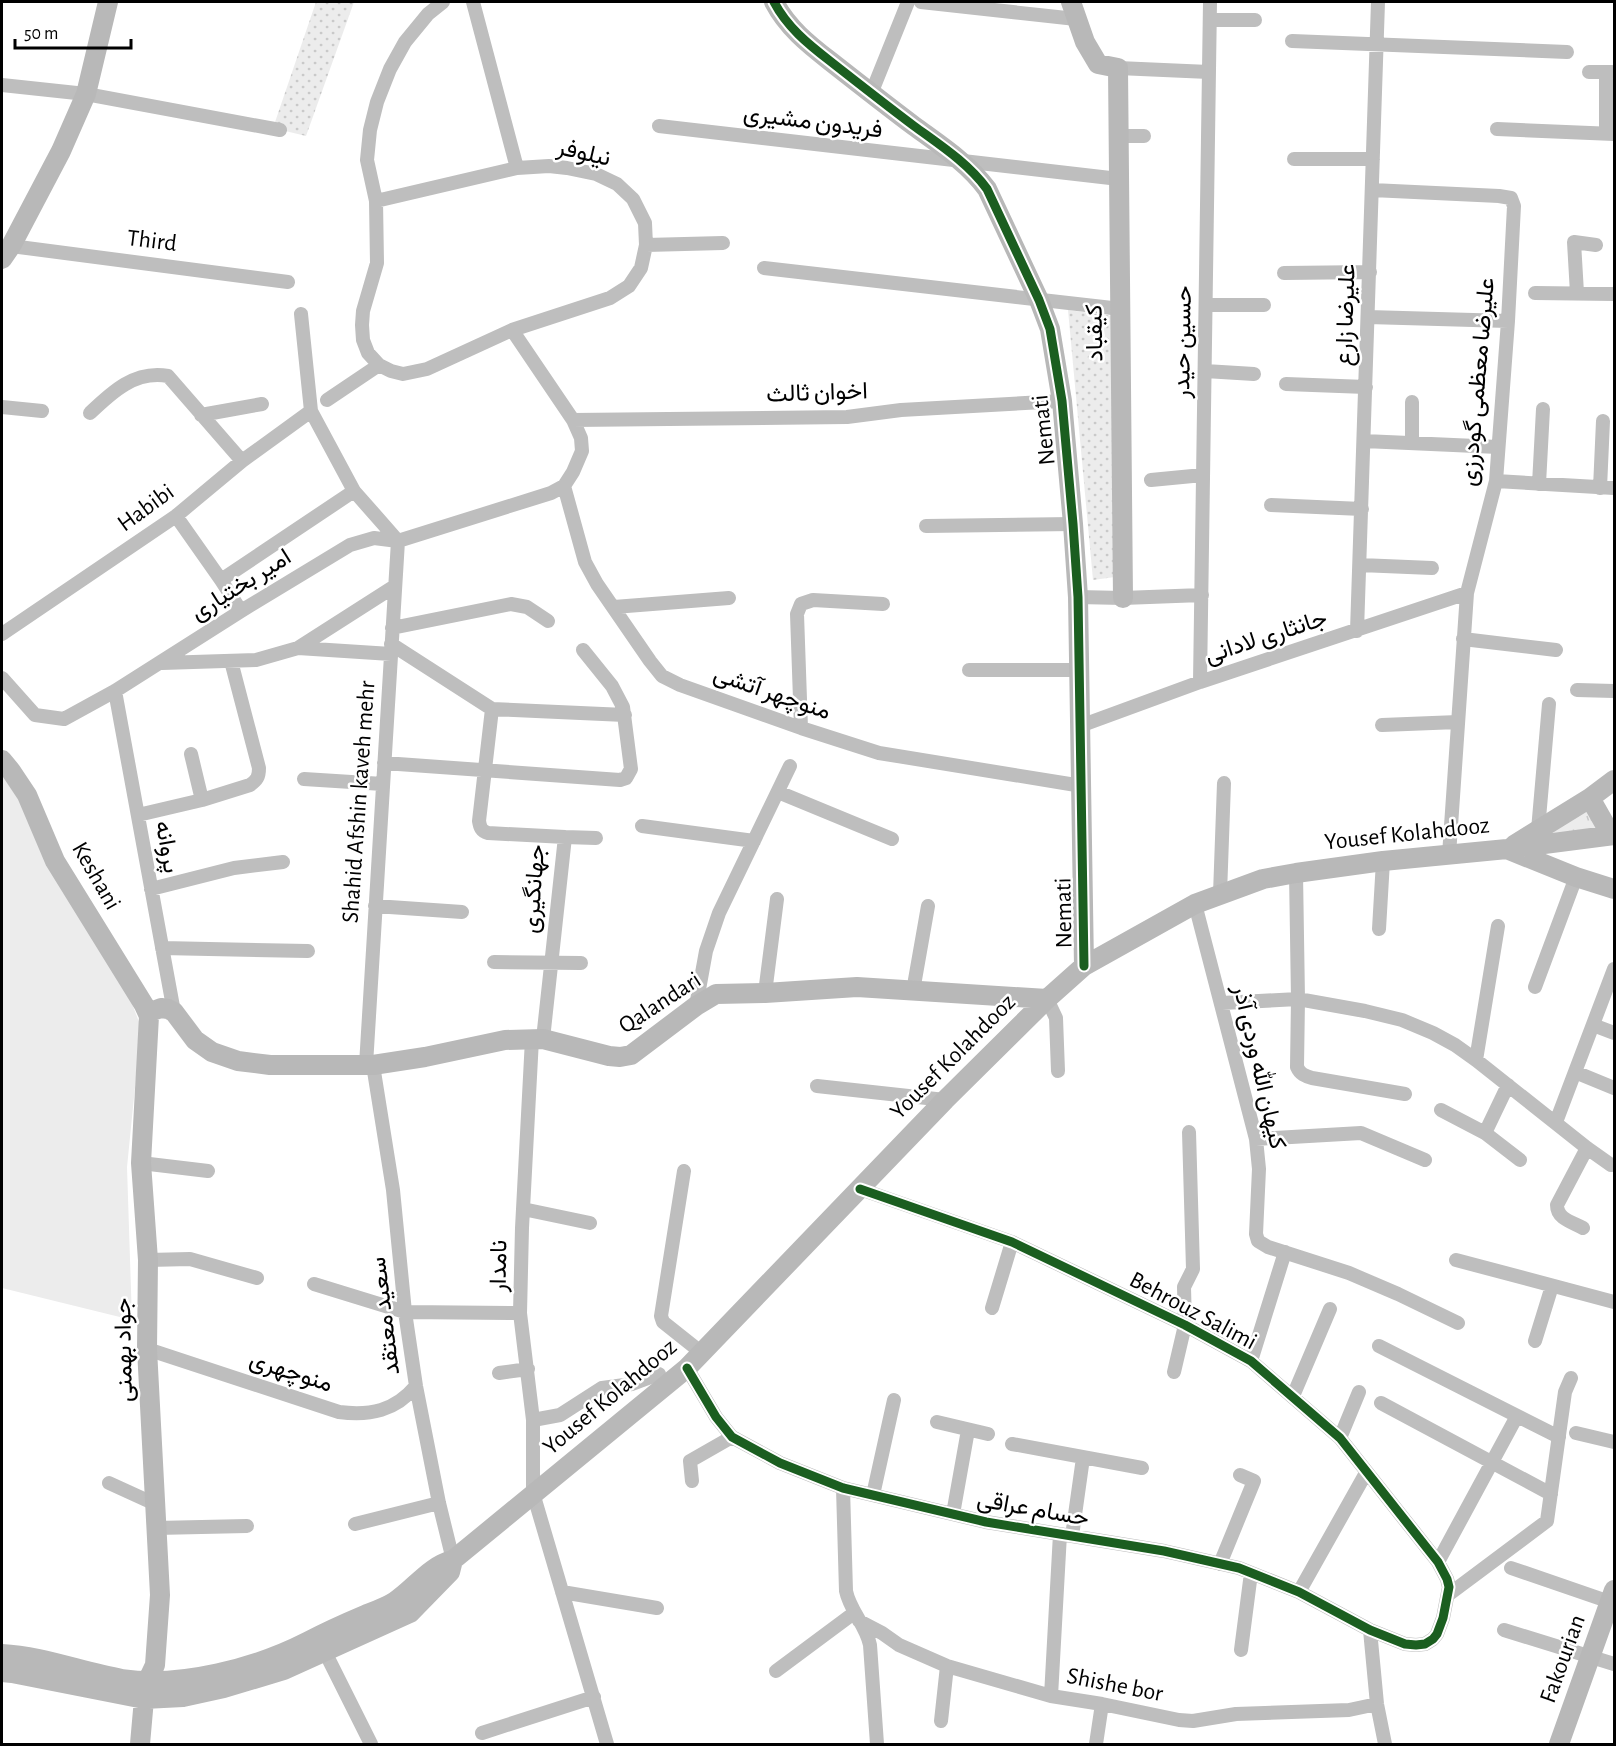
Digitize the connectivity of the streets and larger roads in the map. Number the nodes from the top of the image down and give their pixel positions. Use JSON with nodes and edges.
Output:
{"nodes":[{"id":1,"x":108,"y":2,"type":"edge"},
{"id":2,"x":443,"y":2,"type":"edge"},
{"id":3,"x":473,"y":2,"type":"edge"},
{"id":4,"x":774,"y":2,"type":"edge"},
{"id":5,"x":908,"y":2,"type":"edge"},
{"id":6,"x":921,"y":2,"type":"edge"},
{"id":7,"x":1210,"y":2,"type":"edge"},
{"id":8,"x":1378,"y":2,"type":"edge"},
{"id":9,"x":1080,"y":10,"type":"edge"},
{"id":10,"x":1210,"y":20,"type":"junction"},
{"id":11,"x":1255,"y":20,"type":"dead end"},
{"id":12,"x":1292,"y":41,"type":"dead end"},
{"id":13,"x":1377,"y":44,"type":"junction"},
{"id":14,"x":1567,"y":52,"type":"dead end"},
{"id":15,"x":1118,"y":68,"type":"junction"},
{"id":16,"x":1209,"y":72,"type":"junction"},
{"id":17,"x":1589,"y":72,"type":"dead end"},
{"id":18,"x":1610,"y":72,"type":"edge"},
{"id":19,"x":2,"y":85,"type":"edge"},
{"id":20,"x":86,"y":94,"type":"junction"},
{"id":21,"x":871,"y":94,"type":"junction"},
{"id":22,"x":659,"y":126,"type":"dead end"},
{"id":23,"x":1497,"y":129,"type":"dead end"},
{"id":24,"x":280,"y":130,"type":"dead end"},
{"id":25,"x":1610,"y":134,"type":"edge"},
{"id":26,"x":1119,"y":136,"type":"junction"},
{"id":27,"x":1144,"y":136,"type":"dead end"},
{"id":28,"x":1294,"y":159,"type":"dead end"},
{"id":29,"x":1373,"y":159,"type":"junction"},
{"id":30,"x":962,"y":162,"type":"junction"},
{"id":31,"x":518,"y":168,"type":"junction"},
{"id":32,"x":1119,"y":179,"type":"junction"},
{"id":33,"x":1372,"y":190,"type":"junction"},
{"id":34,"x":376,"y":201,"type":"junction"},
{"id":35,"x":723,"y":243,"type":"dead end"},
{"id":36,"x":646,"y":244,"type":"junction"},
{"id":37,"x":1596,"y":245,"type":"dead end"},
{"id":38,"x":5,"y":250,"type":"edge"},
{"id":39,"x":764,"y":268,"type":"dead end"},
{"id":40,"x":1370,"y":272,"type":"junction"},
{"id":41,"x":1284,"y":273,"type":"dead end"},
{"id":42,"x":288,"y":282,"type":"dead end"},
{"id":43,"x":1535,"y":293,"type":"dead end"},
{"id":44,"x":1577,"y":294,"type":"junction"},
{"id":45,"x":1614,"y":294,"type":"edge"},
{"id":46,"x":1039,"y":300,"type":"junction"},
{"id":47,"x":1206,"y":305,"type":"junction"},
{"id":48,"x":1264,"y":305,"type":"dead end"},
{"id":49,"x":1121,"y":309,"type":"junction"},
{"id":50,"x":301,"y":314,"type":"dead end"},
{"id":51,"x":1368,"y":317,"type":"junction"},
{"id":52,"x":1508,"y":321,"type":"junction"},
{"id":53,"x":512,"y":330,"type":"junction"},
{"id":54,"x":379,"y":365,"type":"junction"},
{"id":55,"x":1205,"y":371,"type":"junction"},
{"id":56,"x":1254,"y":374,"type":"dead end"},
{"id":57,"x":1286,"y":384,"type":"dead end"},
{"id":58,"x":1366,"y":387,"type":"junction"},
{"id":59,"x":327,"y":400,"type":"dead end"},
{"id":60,"x":1062,"y":401,"type":"junction"},
{"id":61,"x":1412,"y":402,"type":"dead end"},
{"id":62,"x":262,"y":404,"type":"dead end"},
{"id":63,"x":2,"y":407,"type":"edge"},
{"id":64,"x":1543,"y":409,"type":"dead end"},
{"id":65,"x":42,"y":411,"type":"dead end"},
{"id":66,"x":311,"y":411,"type":"junction"},
{"id":67,"x":90,"y":413,"type":"dead end"},
{"id":68,"x":201,"y":415,"type":"junction"},
{"id":69,"x":573,"y":420,"type":"junction"},
{"id":70,"x":1603,"y":422,"type":"dead end"},
{"id":71,"x":1364,"y":441,"type":"junction"},
{"id":72,"x":1412,"y":443,"type":"junction"},
{"id":73,"x":1498,"y":447,"type":"junction"},
{"id":74,"x":242,"y":461,"type":"junction"},
{"id":75,"x":1203,"y":475,"type":"junction"},
{"id":76,"x":1151,"y":480,"type":"dead end"},
{"id":77,"x":1496,"y":481,"type":"junction"},
{"id":78,"x":1539,"y":484,"type":"junction"},
{"id":79,"x":564,"y":486,"type":"junction"},
{"id":80,"x":1607,"y":488,"type":"edge"},
{"id":81,"x":354,"y":491,"type":"junction"},
{"id":82,"x":1270,"y":505,"type":"dead end"},
{"id":83,"x":1362,"y":509,"type":"junction"},
{"id":84,"x":176,"y":516,"type":"junction"},
{"id":85,"x":1073,"y":524,"type":"junction"},
{"id":86,"x":926,"y":526,"type":"dead end"},
{"id":87,"x":398,"y":542,"type":"junction"},
{"id":88,"x":1360,"y":565,"type":"junction"},
{"id":89,"x":1431,"y":568,"type":"dead end"},
{"id":90,"x":221,"y":580,"type":"junction"},
{"id":91,"x":395,"y":586,"type":"junction"},
{"id":92,"x":1467,"y":593,"type":"junction"},
{"id":93,"x":1202,"y":594,"type":"junction"},
{"id":94,"x":1077,"y":597,"type":"junction"},
{"id":95,"x":729,"y":598,"type":"dead end"},
{"id":96,"x":1124,"y":598,"type":"junction"},
{"id":97,"x":883,"y":604,"type":"dead end"},
{"id":98,"x":614,"y":607,"type":"junction"},
{"id":99,"x":241,"y":611,"type":"junction"},
{"id":100,"x":548,"y":621,"type":"dead end"},
{"id":101,"x":392,"y":628,"type":"junction"},
{"id":102,"x":1358,"y":631,"type":"junction"},
{"id":103,"x":2,"y":634,"type":"edge"},
{"id":104,"x":1463,"y":639,"type":"junction"},
{"id":105,"x":298,"y":648,"type":"junction"},
{"id":106,"x":391,"y":649,"type":"junction"},
{"id":107,"x":583,"y":650,"type":"dead end"},
{"id":108,"x":1556,"y":650,"type":"dead end"},
{"id":109,"x":231,"y":662,"type":"junction"},
{"id":110,"x":160,"y":663,"type":"junction"},
{"id":111,"x":969,"y":670,"type":"dead end"},
{"id":112,"x":1078,"y":670,"type":"junction"},
{"id":113,"x":2,"y":678,"type":"edge"},
{"id":114,"x":1200,"y":682,"type":"junction"},
{"id":115,"x":1577,"y":690,"type":"dead end"},
{"id":116,"x":115,"y":691,"type":"junction"},
{"id":117,"x":1614,"y":691,"type":"edge"},
{"id":118,"x":1549,"y":704,"type":"dead end"},
{"id":119,"x":492,"y":709,"type":"junction"},
{"id":120,"x":626,"y":715,"type":"junction"},
{"id":121,"x":1458,"y":722,"type":"junction"},
{"id":122,"x":1382,"y":725,"type":"dead end"},
{"id":123,"x":1080,"y":726,"type":"junction"},
{"id":124,"x":801,"y":728,"type":"junction"},
{"id":125,"x":191,"y":754,"type":"dead end"},
{"id":126,"x":2,"y":760,"type":"edge"},
{"id":127,"x":384,"y":763,"type":"junction"},
{"id":128,"x":790,"y":766,"type":"dead end"},
{"id":129,"x":484,"y":769,"type":"junction"},
{"id":130,"x":304,"y":779,"type":"dead end"},
{"id":131,"x":1614,"y":780,"type":"edge"},
{"id":132,"x":1224,"y":783,"type":"dead end"},
{"id":133,"x":383,"y":784,"type":"junction"},
{"id":134,"x":1082,"y":786,"type":"junction"},
{"id":135,"x":778,"y":792,"type":"junction"},
{"id":136,"x":1590,"y":798,"type":"junction"},
{"id":137,"x":202,"y":800,"type":"junction"},
{"id":138,"x":138,"y":815,"type":"junction"},
{"id":139,"x":642,"y":826,"type":"dead end"},
{"id":140,"x":1538,"y":830,"type":"junction"},
{"id":141,"x":1613,"y":835,"type":"edge"},
{"id":142,"x":565,"y":837,"type":"junction"},
{"id":143,"x":596,"y":838,"type":"dead end"},
{"id":144,"x":892,"y":839,"type":"dead end"},
{"id":145,"x":754,"y":841,"type":"junction"},
{"id":146,"x":1507,"y":849,"type":"junction"},
{"id":147,"x":1449,"y":855,"type":"junction"},
{"id":148,"x":1383,"y":861,"type":"junction"},
{"id":149,"x":283,"y":862,"type":"dead end"},
{"id":150,"x":1296,"y":873,"type":"junction"},
{"id":151,"x":1576,"y":876,"type":"junction"},
{"id":152,"x":152,"y":889,"type":"junction"},
{"id":153,"x":1614,"y":889,"type":"edge"},
{"id":154,"x":1220,"y":894,"type":"junction"},
{"id":155,"x":777,"y":899,"type":"dead end"},
{"id":156,"x":1196,"y":904,"type":"junction"},
{"id":157,"x":375,"y":906,"type":"junction"},
{"id":158,"x":928,"y":906,"type":"dead end"},
{"id":159,"x":462,"y":912,"type":"dead end"},
{"id":160,"x":1498,"y":926,"type":"dead end"},
{"id":161,"x":1379,"y":929,"type":"dead end"},
{"id":162,"x":162,"y":948,"type":"junction"},
{"id":163,"x":308,"y":951,"type":"dead end"},
{"id":164,"x":494,"y":962,"type":"dead end"},
{"id":165,"x":551,"y":963,"type":"junction"},
{"id":166,"x":581,"y":963,"type":"dead end"},
{"id":167,"x":1084,"y":966,"type":"junction"},
{"id":168,"x":1614,"y":969,"type":"edge"},
{"id":169,"x":1535,"y":987,"type":"dead end"},
{"id":170,"x":913,"y":991,"type":"junction"},
{"id":171,"x":765,"y":993,"type":"junction"},
{"id":172,"x":1047,"y":999,"type":"junction"},
{"id":173,"x":1298,"y":999,"type":"junction"},
{"id":174,"x":1222,"y":1003,"type":"junction"},
{"id":175,"x":696,"y":1005,"type":"junction"},
{"id":176,"x":174,"y":1012,"type":"junction"},
{"id":177,"x":149,"y":1016,"type":"junction"},
{"id":178,"x":1593,"y":1025,"type":"junction"},
{"id":179,"x":1614,"y":1033,"type":"edge"},
{"id":180,"x":538,"y":1039,"type":"junction"},
{"id":181,"x":1476,"y":1060,"type":"junction"},
{"id":182,"x":369,"y":1065,"type":"junction"},
{"id":183,"x":1058,"y":1071,"type":"dead end"},
{"id":184,"x":1575,"y":1072,"type":"junction"},
{"id":185,"x":1508,"y":1085,"type":"junction"},
{"id":186,"x":817,"y":1086,"type":"dead end"},
{"id":187,"x":1614,"y":1088,"type":"edge"},
{"id":188,"x":1405,"y":1094,"type":"dead end"},
{"id":189,"x":945,"y":1100,"type":"junction"},
{"id":190,"x":1441,"y":1110,"type":"dead end"},
{"id":191,"x":1556,"y":1122,"type":"junction"},
{"id":192,"x":1189,"y":1132,"type":"dead end"},
{"id":193,"x":1485,"y":1133,"type":"junction"},
{"id":194,"x":1256,"y":1139,"type":"junction"},
{"id":195,"x":1587,"y":1148,"type":"junction"},
{"id":196,"x":1425,"y":1160,"type":"dead end"},
{"id":197,"x":1520,"y":1160,"type":"dead end"},
{"id":198,"x":141,"y":1163,"type":"junction"},
{"id":199,"x":1611,"y":1165,"type":"dead end"},
{"id":200,"x":208,"y":1171,"type":"dead end"},
{"id":201,"x":684,"y":1171,"type":"dead end"},
{"id":202,"x":860,"y":1189,"type":"junction"},
{"id":203,"x":523,"y":1209,"type":"junction"},
{"id":204,"x":590,"y":1223,"type":"dead end"},
{"id":205,"x":1583,"y":1228,"type":"dead end"},
{"id":206,"x":1012,"y":1242,"type":"junction"},
{"id":207,"x":1285,"y":1252,"type":"junction"},
{"id":208,"x":148,"y":1260,"type":"junction"},
{"id":209,"x":1456,"y":1260,"type":"dead end"},
{"id":210,"x":257,"y":1278,"type":"dead end"},
{"id":211,"x":314,"y":1284,"type":"dead end"},
{"id":212,"x":1552,"y":1286,"type":"junction"},
{"id":213,"x":1614,"y":1302,"type":"edge"},
{"id":214,"x":992,"y":1308,"type":"dead end"},
{"id":215,"x":1330,"y":1309,"type":"dead end"},
{"id":216,"x":405,"y":1312,"type":"junction"},
{"id":217,"x":520,"y":1313,"type":"junction"},
{"id":218,"x":1458,"y":1323,"type":"dead end"},
{"id":219,"x":1185,"y":1325,"type":"junction"},
{"id":220,"x":1535,"y":1341,"type":"dead end"},
{"id":221,"x":1379,"y":1346,"type":"dead end"},
{"id":222,"x":147,"y":1349,"type":"junction"},
{"id":223,"x":702,"y":1353,"type":"junction"},
{"id":224,"x":1251,"y":1361,"type":"junction"},
{"id":225,"x":687,"y":1368,"type":"junction"},
{"id":226,"x":528,"y":1369,"type":"junction"},
{"id":227,"x":1174,"y":1372,"type":"dead end"},
{"id":228,"x":499,"y":1373,"type":"dead end"},
{"id":229,"x":659,"y":1374,"type":"dead end"},
{"id":230,"x":1571,"y":1378,"type":"dead end"},
{"id":231,"x":416,"y":1386,"type":"junction"},
{"id":232,"x":1359,"y":1392,"type":"dead end"},
{"id":233,"x":1293,"y":1396,"type":"junction"},
{"id":234,"x":894,"y":1400,"type":"dead end"},
{"id":235,"x":1381,"y":1403,"type":"dead end"},
{"id":236,"x":1517,"y":1416,"type":"junction"},
{"id":237,"x":533,"y":1420,"type":"junction"},
{"id":238,"x":937,"y":1422,"type":"dead end"},
{"id":239,"x":968,"y":1430,"type":"junction"},
{"id":240,"x":1576,"y":1433,"type":"dead end"},
{"id":241,"x":988,"y":1434,"type":"dead end"},
{"id":242,"x":732,"y":1437,"type":"junction"},
{"id":243,"x":1559,"y":1437,"type":"junction"},
{"id":244,"x":1340,"y":1438,"type":"junction"},
{"id":245,"x":1614,"y":1442,"type":"edge"},
{"id":246,"x":1012,"y":1444,"type":"dead end"},
{"id":247,"x":1083,"y":1458,"type":"junction"},
{"id":248,"x":1492,"y":1463,"type":"junction"},
{"id":249,"x":1142,"y":1468,"type":"dead end"},
{"id":250,"x":1366,"y":1473,"type":"junction"},
{"id":251,"x":1240,"y":1476,"type":"dead end"},
{"id":252,"x":692,"y":1481,"type":"dead end"},
{"id":253,"x":110,"y":1483,"type":"dead end"},
{"id":254,"x":843,"y":1488,"type":"junction"},
{"id":255,"x":533,"y":1493,"type":"junction"},
{"id":256,"x":1551,"y":1494,"type":"junction"},
{"id":257,"x":873,"y":1495,"type":"junction"},
{"id":258,"x":439,"y":1503,"type":"junction"},
{"id":259,"x":155,"y":1504,"type":"junction"},
{"id":260,"x":953,"y":1514,"type":"junction"},
{"id":261,"x":356,"y":1524,"type":"dead end"},
{"id":262,"x":247,"y":1526,"type":"dead end"},
{"id":263,"x":156,"y":1528,"type":"junction"},
{"id":264,"x":1066,"y":1535,"type":"junction"},
{"id":265,"x":453,"y":1560,"type":"junction"},
{"id":266,"x":1438,"y":1562,"type":"junction"},
{"id":267,"x":1220,"y":1564,"type":"junction"},
{"id":268,"x":1511,"y":1568,"type":"dead end"},
{"id":269,"x":1251,"y":1573,"type":"junction"},
{"id":270,"x":562,"y":1592,"type":"junction"},
{"id":271,"x":1299,"y":1592,"type":"junction"},
{"id":272,"x":1448,"y":1595,"type":"junction"},
{"id":273,"x":1612,"y":1596,"type":"edge"},
{"id":274,"x":657,"y":1608,"type":"dead end"},
{"id":275,"x":857,"y":1617,"type":"junction"},
{"id":276,"x":1370,"y":1630,"type":"junction"},
{"id":277,"x":1504,"y":1630,"type":"dead end"},
{"id":278,"x":1406,"y":1644,"type":"joint"},
{"id":279,"x":321,"y":1645,"type":"junction"},
{"id":280,"x":1241,"y":1650,"type":"dead end"},
{"id":281,"x":2,"y":1654,"type":"edge"},
{"id":282,"x":1591,"y":1656,"type":"junction"},
{"id":283,"x":1614,"y":1664,"type":"edge"},
{"id":284,"x":947,"y":1666,"type":"junction"},
{"id":285,"x":776,"y":1671,"type":"dead end"},
{"id":286,"x":2,"y":1672,"type":"edge"},
{"id":287,"x":146,"y":1690,"type":"junction"},
{"id":288,"x":1051,"y":1696,"type":"junction"},
{"id":289,"x":594,"y":1697,"type":"junction"},
{"id":290,"x":1102,"y":1704,"type":"junction"},
{"id":291,"x":1377,"y":1704,"type":"junction"},
{"id":292,"x":941,"y":1721,"type":"dead end"},
{"id":293,"x":482,"y":1733,"type":"dead end"},
{"id":294,"x":140,"y":1744,"type":"edge"},
{"id":295,"x":371,"y":1744,"type":"edge"},
{"id":296,"x":607,"y":1744,"type":"edge"},
{"id":297,"x":877,"y":1744,"type":"edge"},
{"id":298,"x":1096,"y":1744,"type":"edge"},
{"id":299,"x":1385,"y":1744,"type":"edge"},
{"id":300,"x":1559,"y":1744,"type":"edge"}],
"edges":[{"from":1,"to":20,"type":"street"},
{"from":2,"to":34,"type":"street"},
{"from":3,"to":31,"type":"street"},
{"from":4,"to":21,"type":"street","name":"Nemati"},
{"from":5,"to":21,"type":"street"},
{"from":6,"to":9,"type":"street"},
{"from":7,"to":10,"type":"street","name":"حسین حیدر"},
{"from":8,"to":13,"type":"street","name":"علیرضا زارع"},
{"from":9,"to":15,"type":"street"},
{"from":10,"to":11,"type":"street"},
{"from":10,"to":16,"type":"street","name":"حسین حیدر"},
{"from":12,"to":13,"type":"street"},
{"from":13,"to":14,"type":"street"},
{"from":13,"to":29,"type":"street","name":"علیرضا زارع"},
{"from":15,"to":16,"type":"street"},
{"from":15,"to":26,"type":"street","name":"کیقباد"},
{"from":16,"to":47,"type":"street","name":"حسین حیدر"},
{"from":17,"to":18,"type":"street"},
{"from":18,"to":25,"type":"street"},
{"from":19,"to":20,"type":"street"},
{"from":20,"to":24,"type":"street"},
{"from":20,"to":38,"type":"street"},
{"from":21,"to":30,"type":"street","name":"Nemati"},
{"from":22,"to":30,"type":"street","name":"فریدون مشیری"},
{"from":23,"to":25,"type":"street"},
{"from":26,"to":27,"type":"street"},
{"from":26,"to":32,"type":"street","name":"کیقباد"},
{"from":28,"to":29,"type":"street"},
{"from":29,"to":33,"type":"street","name":"علیرضا زارع"},
{"from":30,"to":32,"type":"street","name":"فریدون مشیری"},
{"from":30,"to":46,"type":"street","name":"Nemati"},
{"from":31,"to":34,"type":"street","name":"نیلوفر"},
{"from":31,"to":36,"type":"street","name":"نیلوفر"},
{"from":32,"to":49,"type":"street","name":"کیقباد"},
{"from":33,"to":40,"type":"street","name":"علیرضا زارع"},
{"from":33,"to":52,"type":"street","name":"علیرضا معظمی گودرزی"},
{"from":34,"to":54,"type":"street"},
{"from":35,"to":36,"type":"street"},
{"from":36,"to":53,"type":"street","name":"نیلوفر"},
{"from":37,"to":44,"type":"street"},
{"from":38,"to":42,"type":"street","name":"Third"},
{"from":39,"to":46,"type":"street"},
{"from":40,"to":41,"type":"street"},
{"from":40,"to":51,"type":"street","name":"علیرضا زارع"},
{"from":43,"to":44,"type":"street"},
{"from":44,"to":45,"type":"street"},
{"from":46,"to":49,"type":"street"},
{"from":46,"to":60,"type":"street","name":"Nemati"},
{"from":47,"to":48,"type":"street"},
{"from":47,"to":55,"type":"street","name":"حسین حیدر"},
{"from":49,"to":96,"type":"street","name":"کیقباد"},
{"from":50,"to":66,"type":"street"},
{"from":51,"to":52,"type":"street"},
{"from":51,"to":58,"type":"street","name":"علیرضا زارع"},
{"from":52,"to":73,"type":"street","name":"علیرضا معظمی گودرزی"},
{"from":53,"to":54,"type":"street","name":"نیلوفر"},
{"from":53,"to":69,"type":"street"},
{"from":54,"to":59,"type":"street"},
{"from":55,"to":56,"type":"street"},
{"from":55,"to":75,"type":"street","name":"حسین حیدر"},
{"from":57,"to":58,"type":"street"},
{"from":58,"to":71,"type":"street","name":"علیرضا زارع"},
{"from":60,"to":69,"type":"street","name":"اخوان ثالث"},
{"from":60,"to":85,"type":"street","name":"Nemati"},
{"from":61,"to":72,"type":"street"},
{"from":62,"to":68,"type":"street"},
{"from":63,"to":65,"type":"street"},
{"from":64,"to":78,"type":"street"},
{"from":66,"to":74,"type":"street","name":"Habibi"},
{"from":66,"to":81,"type":"street"},
{"from":67,"to":68,"type":"street"},
{"from":68,"to":74,"type":"street"},
{"from":69,"to":79,"type":"street"},
{"from":70,"to":80,"type":"street"},
{"from":71,"to":72,"type":"street"},
{"from":71,"to":83,"type":"street","name":"علیرضا زارع"},
{"from":72,"to":73,"type":"street"},
{"from":73,"to":77,"type":"street","name":"علیرضا معظمی گودرزی"},
{"from":74,"to":84,"type":"street","name":"Habibi"},
{"from":75,"to":76,"type":"street"},
{"from":75,"to":93,"type":"street","name":"حسین حیدر"},
{"from":77,"to":78,"type":"street"},
{"from":77,"to":92,"type":"street","name":"علیرضا معظمی گودرزی"},
{"from":78,"to":80,"type":"street"},
{"from":79,"to":87,"type":"street"},
{"from":79,"to":98,"type":"street","name":"منوچهر آتشی"},
{"from":81,"to":87,"type":"street"},
{"from":81,"to":90,"type":"street"},
{"from":82,"to":83,"type":"street"},
{"from":83,"to":88,"type":"street","name":"علیرضا زارع"},
{"from":84,"to":90,"type":"street"},
{"from":84,"to":103,"type":"street","name":"Habibi"},
{"from":85,"to":86,"type":"street"},
{"from":85,"to":94,"type":"street","name":"Nemati"},
{"from":87,"to":91,"type":"street","name":"Shahid Afshin kaveh mehr"},
{"from":87,"to":99,"type":"street","name":"امیر بختیاری"},
{"from":88,"to":89,"type":"street"},
{"from":88,"to":102,"type":"street","name":"علیرضا زارع"},
{"from":90,"to":99,"type":"street"},
{"from":91,"to":101,"type":"street","name":"Shahid Afshin kaveh mehr"},
{"from":91,"to":105,"type":"street"},
{"from":92,"to":102,"type":"street","name":"جانثاری لادانی"},
{"from":92,"to":104,"type":"street","name":"علیرضا معظمی گودرزی"},
{"from":93,"to":96,"type":"street"},
{"from":93,"to":114,"type":"street","name":"حسین حیدر"},
{"from":94,"to":96,"type":"street"},
{"from":94,"to":112,"type":"street","name":"Nemati"},
{"from":95,"to":98,"type":"street"},
{"from":97,"to":124,"type":"street"},
{"from":98,"to":124,"type":"street","name":"منوچهر آتشی"},
{"from":99,"to":110,"type":"street","name":"امیر بختیاری"},
{"from":100,"to":101,"type":"street"},
{"from":101,"to":106,"type":"street","name":"Shahid Afshin kaveh mehr"},
{"from":102,"to":114,"type":"street","name":"جانثاری لادانی"},
{"from":104,"to":108,"type":"street"},
{"from":104,"to":121,"type":"street","name":"علیرضا معظمی گودرزی"},
{"from":105,"to":106,"type":"street"},
{"from":105,"to":109,"type":"street"},
{"from":106,"to":119,"type":"street"},
{"from":106,"to":127,"type":"street","name":"Shahid Afshin kaveh mehr"},
{"from":107,"to":120,"type":"street"},
{"from":109,"to":110,"type":"street"},
{"from":109,"to":137,"type":"street"},
{"from":110,"to":116,"type":"street","name":"امیر بختیاری"},
{"from":111,"to":112,"type":"street"},
{"from":112,"to":123,"type":"street","name":"Nemati"},
{"from":113,"to":116,"type":"street","name":"امیر بختیاری"},
{"from":114,"to":123,"type":"street","name":"جانثاری لادانی"},
{"from":115,"to":117,"type":"street"},
{"from":116,"to":138,"type":"street","name":"پروانه"},
{"from":118,"to":140,"type":"street"},
{"from":119,"to":120,"type":"street"},
{"from":119,"to":129,"type":"street","name":"جهانگیری"},
{"from":120,"to":129,"type":"street"},
{"from":121,"to":122,"type":"street"},
{"from":121,"to":147,"type":"street","name":"علیرضا معظمی گودرزی"},
{"from":123,"to":134,"type":"street","name":"Nemati"},
{"from":124,"to":134,"type":"street","name":"منوچهر آتشی"},
{"from":125,"to":137,"type":"street"},
{"from":126,"to":177,"type":"street","name":"Keshani"},
{"from":127,"to":129,"type":"street"},
{"from":127,"to":133,"type":"street","name":"Shahid Afshin kaveh mehr"},
{"from":128,"to":135,"type":"street"},
{"from":129,"to":142,"type":"street","name":"جهانگیری"},
{"from":130,"to":133,"type":"street"},
{"from":131,"to":136,"type":"street"},
{"from":132,"to":154,"type":"street"},
{"from":133,"to":157,"type":"street","name":"Shahid Afshin kaveh mehr"},
{"from":134,"to":167,"type":"street","name":"Nemati"},
{"from":135,"to":144,"type":"street"},
{"from":135,"to":145,"type":"street"},
{"from":136,"to":140,"type":"street"},
{"from":136,"to":141,"type":"street"},
{"from":137,"to":138,"type":"street"},
{"from":138,"to":152,"type":"street","name":"پروانه"},
{"from":139,"to":145,"type":"street"},
{"from":140,"to":146,"type":"street"},
{"from":141,"to":146,"type":"street","name":"Yousef Kolahdooz"},
{"from":142,"to":143,"type":"street"},
{"from":142,"to":165,"type":"street","name":"جهانگیری"},
{"from":145,"to":175,"type":"street"},
{"from":146,"to":147,"type":"street","name":"Yousef Kolahdooz"},
{"from":146,"to":151,"type":"street"},
{"from":147,"to":148,"type":"street","name":"Yousef Kolahdooz"},
{"from":148,"to":150,"type":"street","name":"Yousef Kolahdooz"},
{"from":148,"to":161,"type":"street"},
{"from":149,"to":152,"type":"street"},
{"from":150,"to":154,"type":"street","name":"Yousef Kolahdooz"},
{"from":150,"to":173,"type":"street"},
{"from":151,"to":153,"type":"street"},
{"from":151,"to":169,"type":"street"},
{"from":152,"to":162,"type":"street","name":"پروانه"},
{"from":154,"to":156,"type":"street","name":"Yousef Kolahdooz"},
{"from":155,"to":171,"type":"street"},
{"from":156,"to":167,"type":"street","name":"Yousef Kolahdooz"},
{"from":156,"to":174,"type":"street","name":"کیهان الله وردی آذر"},
{"from":157,"to":159,"type":"street"},
{"from":157,"to":182,"type":"street","name":"Shahid Afshin kaveh mehr"},
{"from":158,"to":170,"type":"street"},
{"from":160,"to":181,"type":"street"},
{"from":162,"to":163,"type":"street"},
{"from":162,"to":176,"type":"street","name":"پروانه"},
{"from":164,"to":165,"type":"street"},
{"from":165,"to":166,"type":"street"},
{"from":165,"to":180,"type":"street","name":"جهانگیری"},
{"from":167,"to":172,"type":"street","name":"Yousef Kolahdooz"},
{"from":168,"to":178,"type":"street"},
{"from":170,"to":171,"type":"street","name":"Qalandari"},
{"from":170,"to":172,"type":"street","name":"Qalandari"},
{"from":171,"to":175,"type":"street","name":"Qalandari"},
{"from":172,"to":183,"type":"street"},
{"from":172,"to":189,"type":"street","name":"Yousef Kolahdooz"},
{"from":173,"to":174,"type":"street"},
{"from":173,"to":181,"type":"street"},
{"from":173,"to":188,"type":"street"},
{"from":174,"to":194,"type":"street","name":"کیهان الله وردی آذر"},
{"from":175,"to":180,"type":"street","name":"Qalandari"},
{"from":176,"to":177,"type":"street"},
{"from":176,"to":182,"type":"street","name":"Qalandari"},
{"from":177,"to":198,"type":"street","name":"جواد بهمنی"},
{"from":178,"to":179,"type":"street"},
{"from":178,"to":184,"type":"street"},
{"from":180,"to":182,"type":"street","name":"Qalandari"},
{"from":180,"to":203,"type":"street","name":"نامدار"},
{"from":181,"to":185,"type":"street"},
{"from":182,"to":216,"type":"street","name":"سعید معتقد"},
{"from":184,"to":187,"type":"street"},
{"from":184,"to":191,"type":"street"},
{"from":185,"to":191,"type":"street"},
{"from":185,"to":193,"type":"street"},
{"from":186,"to":189,"type":"street"},
{"from":189,"to":202,"type":"street","name":"Yousef Kolahdooz"},
{"from":190,"to":193,"type":"street"},
{"from":191,"to":195,"type":"street"},
{"from":192,"to":219,"type":"street"},
{"from":193,"to":197,"type":"street"},
{"from":194,"to":196,"type":"street"},
{"from":194,"to":207,"type":"street","name":"کیهان الله وردی آذر"},
{"from":195,"to":199,"type":"street"},
{"from":195,"to":205,"type":"street"},
{"from":198,"to":200,"type":"street"},
{"from":198,"to":208,"type":"street","name":"جواد بهمنی"},
{"from":201,"to":223,"type":"street"},
{"from":202,"to":206,"type":"street","name":"Behrouz Salimi"},
{"from":202,"to":223,"type":"street","name":"Yousef Kolahdooz"},
{"from":203,"to":204,"type":"street"},
{"from":203,"to":217,"type":"street","name":"نامدار"},
{"from":206,"to":214,"type":"street"},
{"from":206,"to":219,"type":"street","name":"Behrouz Salimi"},
{"from":207,"to":218,"type":"street","name":"کیهان الله وردی آذر"},
{"from":207,"to":224,"type":"street"},
{"from":208,"to":210,"type":"street"},
{"from":208,"to":222,"type":"street","name":"جواد بهمنی"},
{"from":209,"to":212,"type":"street"},
{"from":211,"to":216,"type":"street"},
{"from":212,"to":213,"type":"street"},
{"from":212,"to":220,"type":"street"},
{"from":215,"to":233,"type":"street"},
{"from":216,"to":217,"type":"street"},
{"from":216,"to":231,"type":"street","name":"سعید معتقد"},
{"from":217,"to":226,"type":"street","name":"نامدار"},
{"from":219,"to":224,"type":"street","name":"Behrouz Salimi"},
{"from":219,"to":227,"type":"street"},
{"from":221,"to":236,"type":"street"},
{"from":222,"to":231,"type":"street","name":"منوچهری"},
{"from":222,"to":259,"type":"street","name":"جواد بهمنی"},
{"from":223,"to":225,"type":"street","name":"Yousef Kolahdooz"},
{"from":224,"to":233,"type":"street","name":"Behrouz Salimi"},
{"from":225,"to":242,"type":"street","name":"حسام عراقی"},
{"from":225,"to":255,"type":"street","name":"Yousef Kolahdooz"},
{"from":226,"to":228,"type":"street"},
{"from":226,"to":237,"type":"street","name":"نامدار"},
{"from":229,"to":237,"type":"street"},
{"from":230,"to":243,"type":"street"},
{"from":231,"to":258,"type":"street","name":"سعید معتقد"},
{"from":232,"to":244,"type":"street"},
{"from":233,"to":244,"type":"street","name":"Behrouz Salimi"},
{"from":234,"to":257,"type":"street"},
{"from":235,"to":248,"type":"street"},
{"from":236,"to":243,"type":"street"},
{"from":236,"to":248,"type":"street"},
{"from":237,"to":255,"type":"street","name":"نامدار"},
{"from":238,"to":239,"type":"street"},
{"from":239,"to":241,"type":"street"},
{"from":239,"to":260,"type":"street"},
{"from":240,"to":245,"type":"street"},
{"from":242,"to":252,"type":"street"},
{"from":242,"to":254,"type":"street","name":"حسام عراقی"},
{"from":243,"to":256,"type":"street"},
{"from":244,"to":250,"type":"street","name":"Behrouz Salimi"},
{"from":246,"to":247,"type":"street"},
{"from":247,"to":249,"type":"street"},
{"from":247,"to":264,"type":"street"},
{"from":248,"to":256,"type":"street"},
{"from":248,"to":266,"type":"street"},
{"from":250,"to":266,"type":"street","name":"Behrouz Salimi"},
{"from":250,"to":271,"type":"street"},
{"from":251,"to":267,"type":"street"},
{"from":253,"to":259,"type":"street"},
{"from":254,"to":257,"type":"street","name":"حسام عراقی"},
{"from":254,"to":275,"type":"street"},
{"from":255,"to":265,"type":"street","name":"Yousef Kolahdooz"},
{"from":255,"to":270,"type":"street","name":"نامدار"},
{"from":256,"to":272,"type":"street"},
{"from":257,"to":260,"type":"street","name":"حسام عراقی"},
{"from":258,"to":261,"type":"street"},
{"from":258,"to":265,"type":"street","name":"سعید معتقد"},
{"from":259,"to":263,"type":"street","name":"جواد بهمنی"},
{"from":260,"to":264,"type":"street","name":"حسام عراقی"},
{"from":262,"to":263,"type":"street"},
{"from":263,"to":287,"type":"street","name":"جواد بهمنی"},
{"from":264,"to":267,"type":"street","name":"حسام عراقی"},
{"from":264,"to":288,"type":"street"},
{"from":265,"to":279,"type":"street","name":"Yousef Kolahdooz"},
{"from":266,"to":272,"type":"street","name":"Behrouz Salimi"},
{"from":267,"to":269,"type":"street","name":"حسام عراقی"},
{"from":268,"to":273,"type":"street"},
{"from":269,"to":271,"type":"street","name":"حسام عراقی"},
{"from":269,"to":280,"type":"street"},
{"from":270,"to":274,"type":"street"},
{"from":270,"to":289,"type":"street","name":"نامدار"},
{"from":271,"to":276,"type":"street","name":"حسام عراقی"},
{"from":272,"to":278,"type":"street","name":"Behrouz Salimi"},
{"from":273,"to":282,"type":"street","name":"Fakourian"},
{"from":275,"to":284,"type":"street","name":"Shishe bor"},
{"from":275,"to":285,"type":"street"},
{"from":275,"to":297,"type":"street"},
{"from":276,"to":278,"type":"street","name":"حسام عراقی"},
{"from":276,"to":291,"type":"street"},
{"from":277,"to":282,"type":"street"},
{"from":279,"to":287,"type":"street","name":"Yousef Kolahdooz"},
{"from":279,"to":295,"type":"street"},
{"from":281,"to":287,"type":"street","name":"Yousef Kolahdooz"},
{"from":282,"to":283,"type":"street"},
{"from":282,"to":300,"type":"street","name":"Fakourian"},
{"from":284,"to":288,"type":"street","name":"Shishe bor"},
{"from":284,"to":292,"type":"street"},
{"from":286,"to":287,"type":"street","name":"Yousef Kolahdooz"},
{"from":287,"to":294,"type":"street","name":"جواد بهمنی"},
{"from":288,"to":290,"type":"street","name":"Shishe bor"},
{"from":289,"to":293,"type":"street"},
{"from":289,"to":296,"type":"street","name":"نامدار"},
{"from":290,"to":291,"type":"street","name":"Shishe bor"},
{"from":290,"to":298,"type":"street"},
{"from":291,"to":299,"type":"street"}]}
